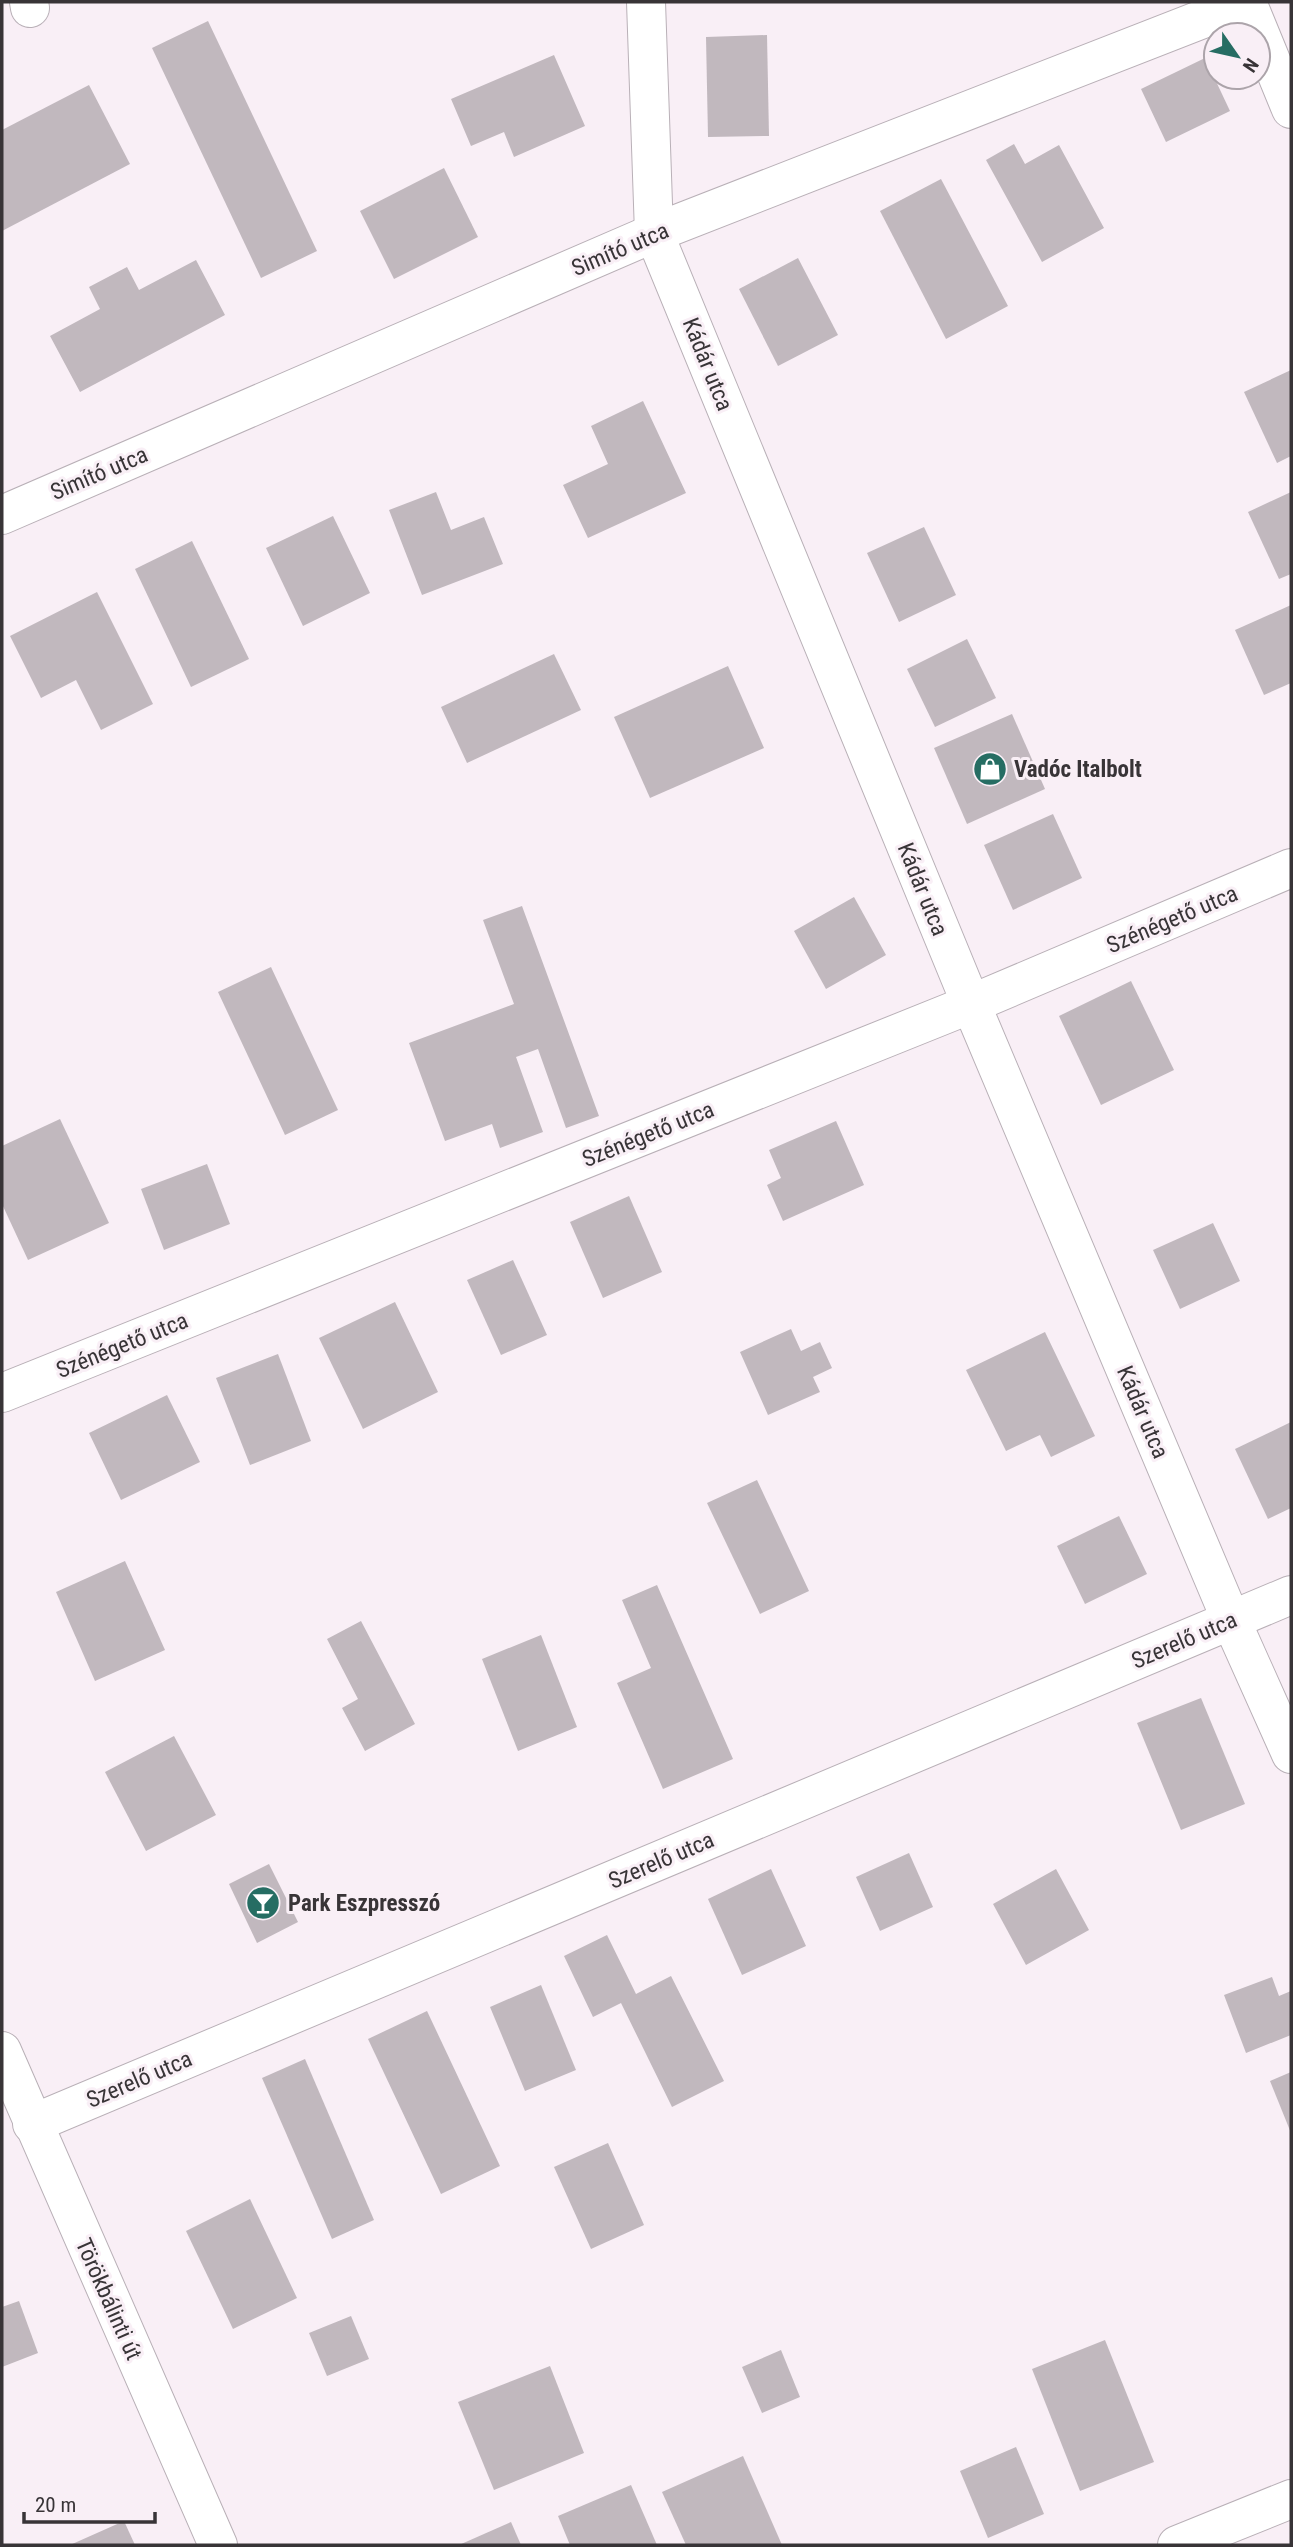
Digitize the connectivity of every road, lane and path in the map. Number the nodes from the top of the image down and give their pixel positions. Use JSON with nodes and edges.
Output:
{"nodes":[{"id":1,"x":646,"y":2,"type":"edge"},
{"id":2,"x":1247,"y":2,"type":"edge"},
{"id":3,"x":1291,"y":109,"type":"edge"},
{"id":4,"x":654,"y":233,"type":"junction"},
{"id":5,"x":2,"y":515,"type":"edge"},
{"id":6,"x":1291,"y":868,"type":"edge"},
{"id":7,"x":971,"y":1004,"type":"junction"},
{"id":8,"x":2,"y":1393,"type":"edge"},
{"id":9,"x":1291,"y":1595,"type":"edge"},
{"id":10,"x":1231,"y":1620,"type":"junction"},
{"id":11,"x":1291,"y":1754,"type":"edge"},
{"id":12,"x":2,"y":2051,"type":"edge"},
{"id":13,"x":32,"y":2124,"type":"junction"},
{"id":14,"x":1291,"y":2499,"type":"edge"},
{"id":15,"x":218,"y":2545,"type":"edge"},
{"id":16,"x":1177,"y":2545,"type":"edge"}],
"edges":[{"from":1,"to":4,"type":"street","name":"Kádár utca"},
{"from":2,"to":3,"type":"street"},
{"from":2,"to":4,"type":"street","name":"Simító utca"},
{"from":4,"to":5,"type":"street","name":"Simító utca"},
{"from":4,"to":7,"type":"street","name":"Kádár utca"},
{"from":6,"to":7,"type":"street","name":"Szénégető utca"},
{"from":7,"to":8,"type":"street","name":"Szénégető utca"},
{"from":7,"to":10,"type":"street","name":"Kádár utca"},
{"from":9,"to":10,"type":"street","name":"Szerelő utca"},
{"from":10,"to":11,"type":"street","name":"Kádár utca"},
{"from":10,"to":13,"type":"street","name":"Szerelő utca"},
{"from":12,"to":13,"type":"street","name":"Törökbálinti út"},
{"from":13,"to":15,"type":"street","name":"Törökbálinti út"},
{"from":14,"to":16,"type":"street"}]}
